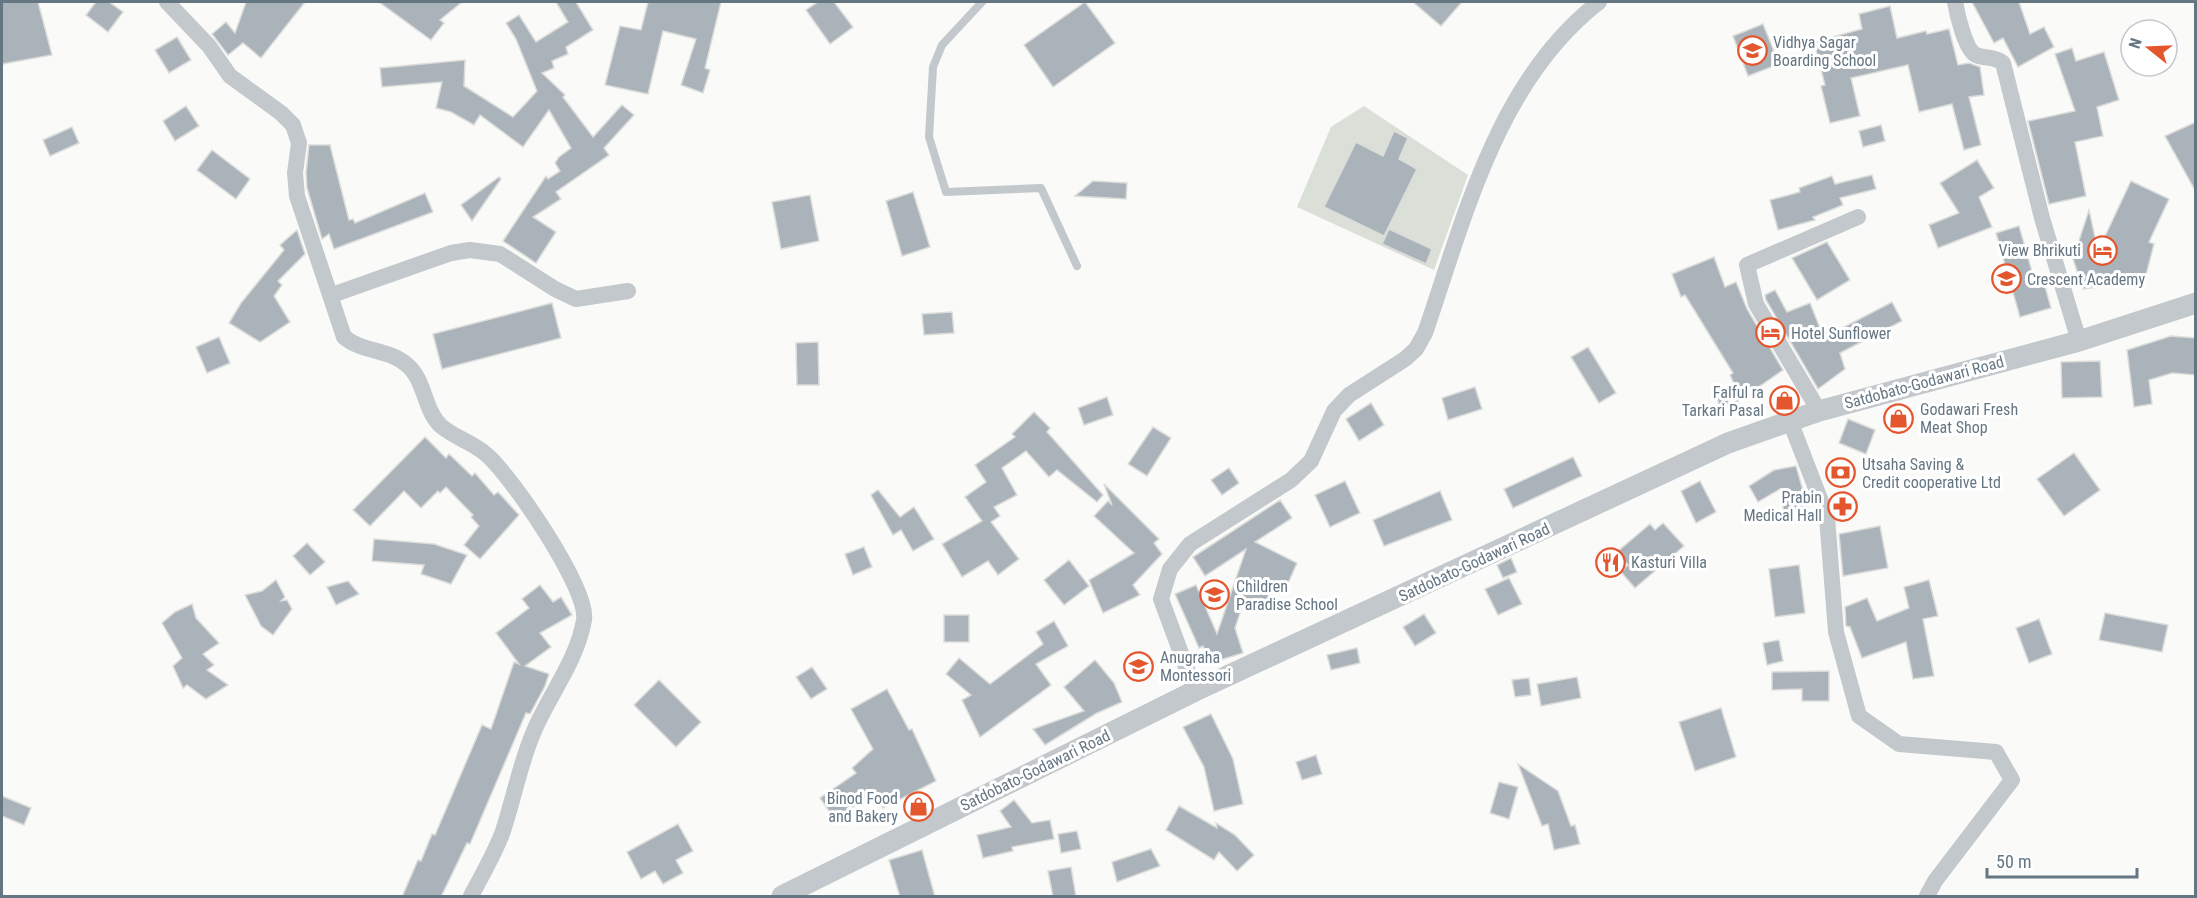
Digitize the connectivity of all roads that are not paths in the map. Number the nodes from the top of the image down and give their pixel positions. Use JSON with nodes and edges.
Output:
{"nodes":[{"id":1,"x":167,"y":2,"type":"edge"},
{"id":2,"x":982,"y":2,"type":"edge"},
{"id":3,"x":1599,"y":2,"type":"edge"},
{"id":4,"x":1955,"y":2,"type":"edge"},
{"id":5,"x":1858,"y":217,"type":"dead end"},
{"id":6,"x":1077,"y":266,"type":"dead end"},
{"id":7,"x":628,"y":291,"type":"dead end"},
{"id":8,"x":332,"y":295,"type":"junction"},
{"id":9,"x":2196,"y":303,"type":"edge"},
{"id":10,"x":2079,"y":341,"type":"junction"},
{"id":11,"x":1819,"y":411,"type":"junction"},
{"id":12,"x":1790,"y":420,"type":"junction"},
{"id":13,"x":1195,"y":691,"type":"junction"},
{"id":14,"x":471,"y":897,"type":"edge"},
{"id":15,"x":782,"y":897,"type":"edge"},
{"id":16,"x":1927,"y":897,"type":"edge"}],
"edges":[{"from":1,"to":8,"type":"street"},
{"from":2,"to":6,"type":"lane"},
{"from":3,"to":13,"type":"street"},
{"from":4,"to":10,"type":"street"},
{"from":5,"to":11,"type":"street"},
{"from":7,"to":8,"type":"street"},
{"from":8,"to":14,"type":"street"},
{"from":9,"to":10,"type":"street","name":"Satdobato-Godawari Road"},
{"from":10,"to":11,"type":"street","name":"Satdobato-Godawari Road"},
{"from":11,"to":12,"type":"street","name":"Satdobato-Godawari Road"},
{"from":12,"to":13,"type":"street","name":"Satdobato-Godawari Road"},
{"from":12,"to":16,"type":"street"},
{"from":13,"to":15,"type":"street","name":"Satdobato-Godawari Road"}]}
